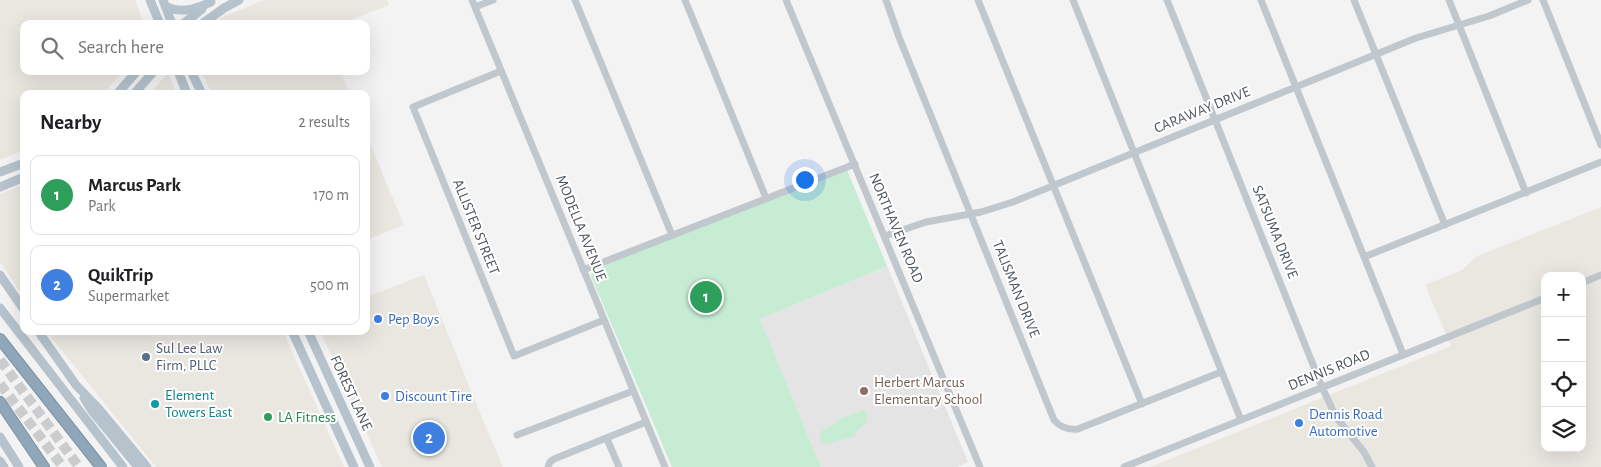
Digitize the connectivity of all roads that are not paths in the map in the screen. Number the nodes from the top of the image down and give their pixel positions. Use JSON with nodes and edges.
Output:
{"nodes":[{"id":1,"x":150,"y":0,"type":"edge"},
{"id":2,"x":239,"y":0,"type":"edge"},
{"id":3,"x":493,"y":0,"type":"edge"},
{"id":4,"x":576,"y":0,"type":"edge"},
{"id":5,"x":685,"y":0,"type":"edge"},
{"id":6,"x":786,"y":0,"type":"edge"},
{"id":7,"x":887,"y":0,"type":"edge"},
{"id":8,"x":978,"y":0,"type":"edge"},
{"id":9,"x":1072,"y":0,"type":"edge"},
{"id":10,"x":1167,"y":0,"type":"edge"},
{"id":11,"x":1261,"y":0,"type":"edge"},
{"id":12,"x":1354,"y":0,"type":"edge"},
{"id":13,"x":1449,"y":0,"type":"edge"},
{"id":14,"x":1528,"y":0,"type":"edge"},
{"id":15,"x":1542,"y":0,"type":"edge"},
{"id":16,"x":213,"y":1,"type":"edge"},
{"id":17,"x":164,"y":3,"type":"edge"},
{"id":18,"x":473,"y":3,"type":"edge"},
{"id":19,"x":158,"y":20,"type":"edge"},
{"id":20,"x":170,"y":20,"type":"edge"},
{"id":21,"x":188,"y":20,"type":"edge"},
{"id":22,"x":208,"y":20,"type":"edge"},
{"id":23,"x":1459,"y":24,"type":"junction"},
{"id":24,"x":1376,"y":54,"type":"junction"},
{"id":25,"x":501,"y":71,"type":"junction"},
{"id":26,"x":134,"y":75,"type":"edge"},
{"id":27,"x":151,"y":75,"type":"edge"},
{"id":28,"x":180,"y":75,"type":"edge"},
{"id":29,"x":193,"y":75,"type":"edge"},
{"id":30,"x":1296,"y":87,"type":"junction"},
{"id":31,"x":120,"y":90,"type":"edge"},
{"id":32,"x":137,"y":90,"type":"edge"},
{"id":33,"x":185,"y":90,"type":"edge"},
{"id":34,"x":200,"y":90,"type":"edge"},
{"id":35,"x":1214,"y":120,"type":"junction"},
{"id":36,"x":1601,"y":145,"type":"edge"},
{"id":37,"x":1134,"y":152,"type":"junction"},
{"id":38,"x":1601,"y":162,"type":"edge"},
{"id":39,"x":20,"y":164,"type":"edge"},
{"id":40,"x":855,"y":164,"type":"junction"},
{"id":41,"x":0,"y":172,"type":"edge"},
{"id":42,"x":20,"y":179,"type":"edge"},
{"id":43,"x":1054,"y":186,"type":"junction"},
{"id":44,"x":0,"y":187,"type":"edge"},
{"id":45,"x":1526,"y":193,"type":"junction"},
{"id":46,"x":766,"y":198,"type":"junction"},
{"id":47,"x":971,"y":213,"type":"junction"},
{"id":48,"x":1446,"y":225,"type":"junction"},
{"id":49,"x":672,"y":234,"type":"junction"},
{"id":50,"x":885,"y":236,"type":"junction"},
{"id":51,"x":1364,"y":257,"type":"junction"},
{"id":52,"x":583,"y":270,"type":"junction"},
{"id":53,"x":0,"y":275,"type":"edge"},
{"id":54,"x":1601,"y":275,"type":"edge"},
{"id":55,"x":1586,"y":281,"type":"edge"},
{"id":56,"x":1541,"y":300,"type":"edge"},
{"id":57,"x":20,"y":304,"type":"edge"},
{"id":58,"x":0,"y":308,"type":"edge"},
{"id":59,"x":604,"y":320,"type":"junction"},
{"id":60,"x":20,"y":334,"type":"edge"},
{"id":61,"x":21,"y":335,"type":"edge"},
{"id":62,"x":41,"y":335,"type":"edge"},
{"id":63,"x":294,"y":335,"type":"edge"},
{"id":64,"x":305,"y":335,"type":"edge"},
{"id":65,"x":309,"y":335,"type":"edge"},
{"id":66,"x":0,"y":339,"type":"edge"},
{"id":67,"x":296,"y":340,"type":"junction"},
{"id":68,"x":1403,"y":354,"type":"junction"},
{"id":69,"x":1222,"y":372,"type":"junction"},
{"id":70,"x":76,"y":385,"type":"junction"},
{"id":71,"x":1322,"y":387,"type":"junction"},
{"id":72,"x":633,"y":391,"type":"junction"},
{"id":73,"x":0,"y":402,"type":"edge"},
{"id":74,"x":1142,"y":404,"type":"junction"},
{"id":75,"x":1241,"y":420,"type":"junction"},
{"id":76,"x":646,"y":422,"type":"junction"},
{"id":77,"x":518,"y":435,"type":"dead end"},
{"id":78,"x":0,"y":437,"type":"edge"},
{"id":79,"x":607,"y":439,"type":"junction"},
{"id":80,"x":0,"y":448,"type":"edge"},
{"id":81,"x":0,"y":461,"type":"edge"},
{"id":82,"x":4,"y":467,"type":"edge"},
{"id":83,"x":17,"y":467,"type":"edge"},
{"id":84,"x":44,"y":467,"type":"edge"},
{"id":85,"x":101,"y":467,"type":"edge"},
{"id":86,"x":123,"y":467,"type":"edge"},
{"id":87,"x":138,"y":467,"type":"edge"},
{"id":88,"x":147,"y":467,"type":"edge"},
{"id":89,"x":354,"y":467,"type":"edge"},
{"id":90,"x":370,"y":467,"type":"edge"},
{"id":91,"x":548,"y":467,"type":"edge"},
{"id":92,"x":619,"y":467,"type":"edge"},
{"id":93,"x":665,"y":467,"type":"edge"},
{"id":94,"x":980,"y":467,"type":"edge"},
{"id":95,"x":1124,"y":467,"type":"edge"},
{"id":96,"x":1372,"y":467,"type":"edge"}],
"edges":[{"from":1,"to":19,"type":"main road"},
{"from":2,"to":22,"type":"main road"},
{"from":3,"to":18,"type":"street"},
{"from":4,"to":49,"type":"street"},
{"from":5,"to":46,"type":"street"},
{"from":6,"to":40,"type":"street","name":"NORTHAVEN ROAD"},
{"from":7,"to":47,"type":"street","name":"TALISMAN DRIVE"},
{"from":8,"to":43,"type":"street"},
{"from":9,"to":37,"type":"street"},
{"from":10,"to":35,"type":"street","name":"SATSUMA DRIVE"},
{"from":11,"to":30,"type":"street"},
{"from":12,"to":24,"type":"street"},
{"from":13,"to":23,"type":"street"},
{"from":14,"to":23,"type":"street","name":"CARAWAY DRIVE"},
{"from":15,"to":36,"type":"street"},
{"from":16,"to":17,"type":"main road"},
{"from":16,"to":21,"type":"main road"},
{"from":17,"to":20,"type":"main road"},
{"from":18,"to":25,"type":"street","name":"MODELLA AVENUE"},
{"from":23,"to":24,"type":"street","name":"CARAWAY DRIVE"},
{"from":23,"to":45,"type":"street"},
{"from":24,"to":30,"type":"street","name":"CARAWAY DRIVE"},
{"from":24,"to":48,"type":"street"},
{"from":25,"to":52,"type":"street","name":"MODELLA AVENUE"},
{"from":25,"to":59,"type":"street","name":"ALLISTER STREET"},
{"from":26,"to":31,"type":"main road"},
{"from":27,"to":32,"type":"main road"},
{"from":28,"to":33,"type":"main road"},
{"from":29,"to":34,"type":"main road"},
{"from":30,"to":35,"type":"street","name":"CARAWAY DRIVE"},
{"from":30,"to":51,"type":"street"},
{"from":35,"to":37,"type":"street","name":"CARAWAY DRIVE"},
{"from":35,"to":71,"type":"street","name":"SATSUMA DRIVE"},
{"from":37,"to":43,"type":"street","name":"CARAWAY DRIVE"},
{"from":37,"to":69,"type":"street"},
{"from":38,"to":45,"type":"street"},
{"from":39,"to":41,"type":"main road"},
{"from":40,"to":46,"type":"street"},
{"from":40,"to":50,"type":"street","name":"NORTHAVEN ROAD"},
{"from":42,"to":44,"type":"main road"},
{"from":43,"to":47,"type":"street","name":"CARAWAY DRIVE"},
{"from":43,"to":74,"type":"street"},
{"from":45,"to":48,"type":"street"},
{"from":46,"to":49,"type":"street"},
{"from":47,"to":50,"type":"street","name":"CARAWAY DRIVE"},
{"from":47,"to":74,"type":"street","name":"TALISMAN DRIVE"},
{"from":48,"to":51,"type":"street"},
{"from":49,"to":52,"type":"street"},
{"from":50,"to":94,"type":"street","name":"NORTHAVEN ROAD"},
{"from":51,"to":68,"type":"street"},
{"from":52,"to":59,"type":"street","name":"MODELLA AVENUE"},
{"from":53,"to":57,"type":"main road"},
{"from":54,"to":55,"type":"street"},
{"from":56,"to":68,"type":"street","name":"DENNIS ROAD"},
{"from":58,"to":60,"type":"main road"},
{"from":59,"to":72,"type":"street","name":"MODELLA AVENUE"},
{"from":61,"to":86,"type":"main road"},
{"from":62,"to":70,"type":"main road"},
{"from":63,"to":67,"type":"main road","name":"FOREST LANE"},
{"from":64,"to":67,"type":"main road"},
{"from":65,"to":90,"type":"main road","name":"FOREST LANE"},
{"from":66,"to":85,"type":"highway"},
{"from":67,"to":89,"type":"main road","name":"FOREST LANE"},
{"from":68,"to":71,"type":"street","name":"DENNIS ROAD"},
{"from":69,"to":74,"type":"street","name":"TALISMAN DRIVE"},
{"from":69,"to":75,"type":"street"},
{"from":70,"to":87,"type":"main road"},
{"from":70,"to":88,"type":"main road"},
{"from":71,"to":75,"type":"street","name":"DENNIS ROAD"},
{"from":71,"to":96,"type":"street","name":"SATSUMA DRIVE"},
{"from":72,"to":76,"type":"street","name":"MODELLA AVENUE"},
{"from":72,"to":77,"type":"street"},
{"from":73,"to":84,"type":"highway"},
{"from":75,"to":95,"type":"street","name":"DENNIS ROAD"},
{"from":76,"to":79,"type":"street"},
{"from":76,"to":93,"type":"street","name":"MODELLA AVENUE"},
{"from":78,"to":83,"type":"main road"},
{"from":79,"to":91,"type":"street"},
{"from":79,"to":92,"type":"street"},
{"from":80,"to":83,"type":"main road"},
{"from":81,"to":82,"type":"main road"}]}
